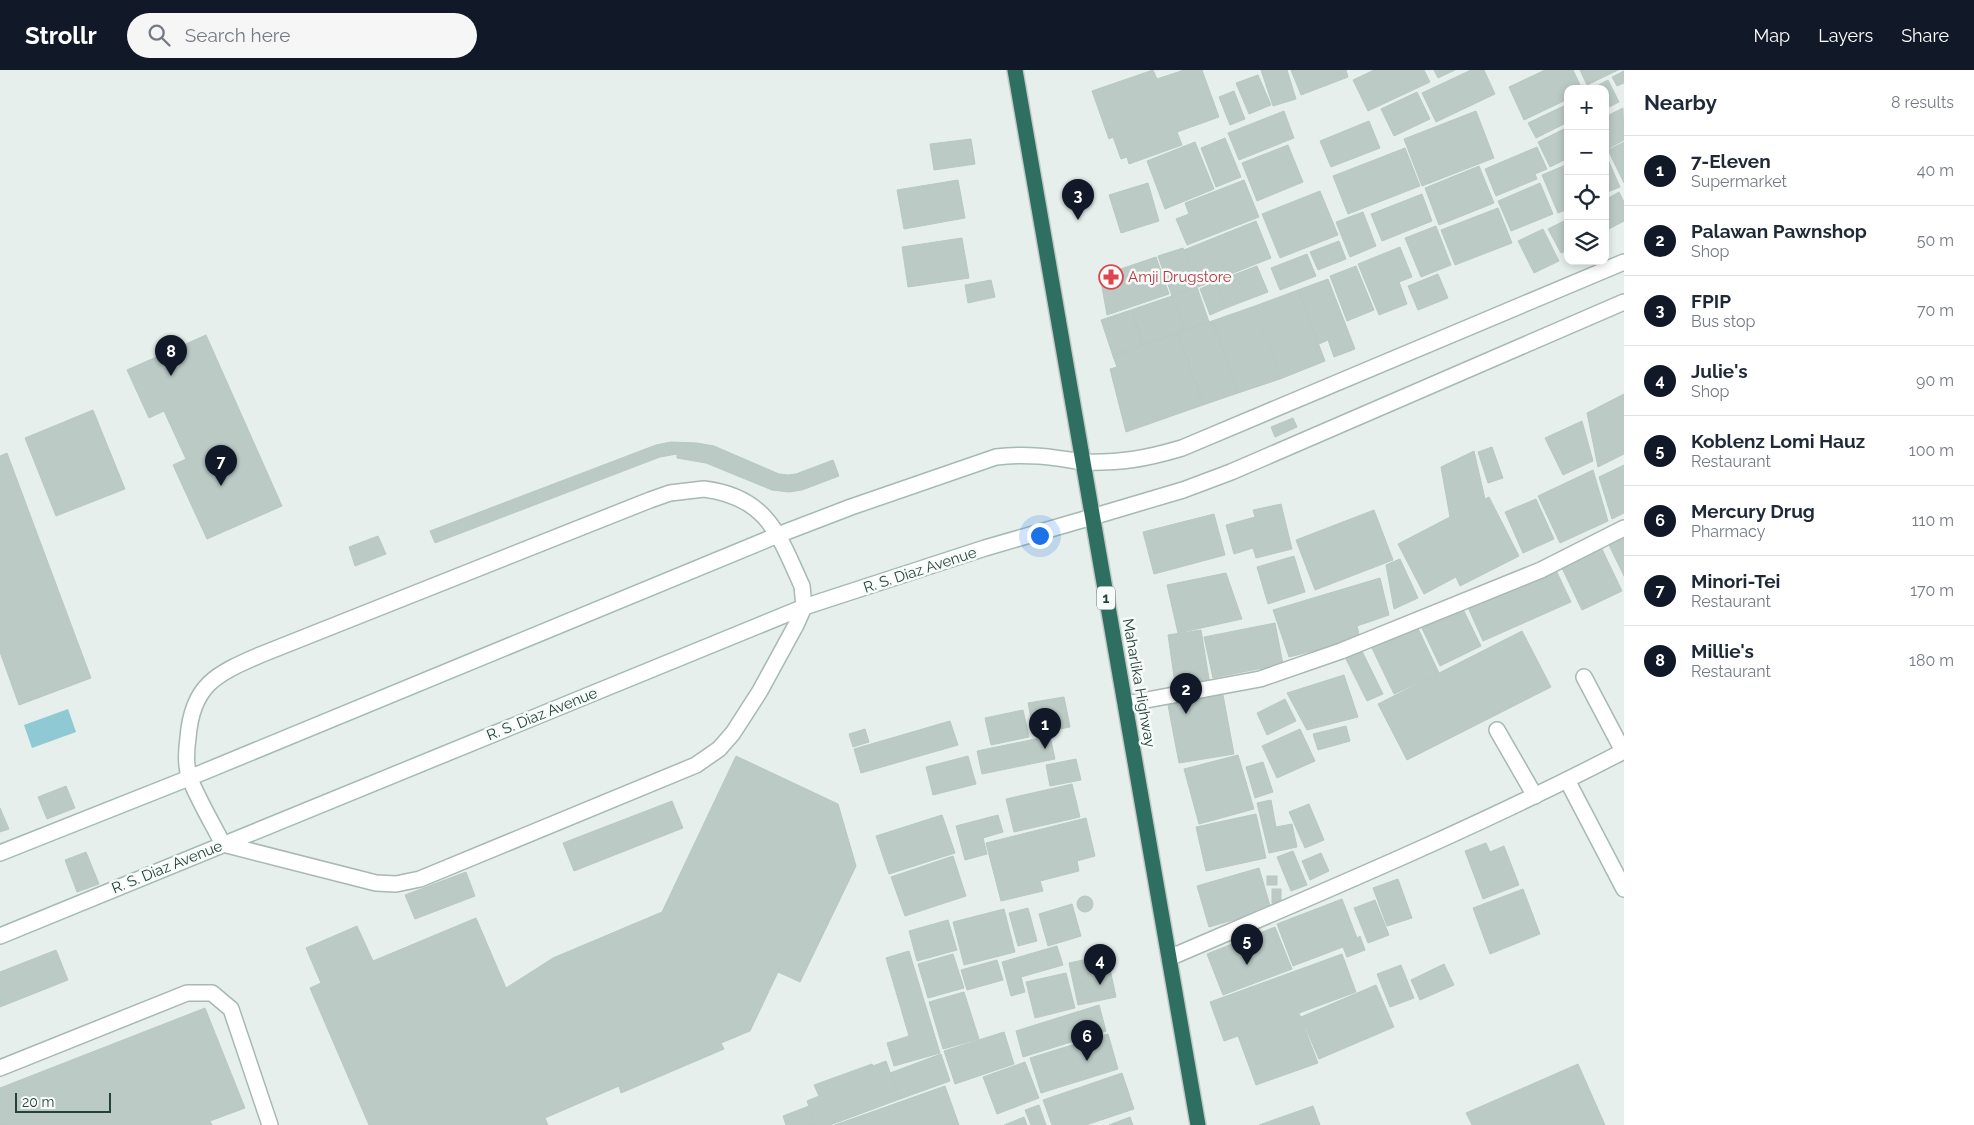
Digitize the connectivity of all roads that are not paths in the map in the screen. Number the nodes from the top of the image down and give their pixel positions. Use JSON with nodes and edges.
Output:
{"nodes":[{"id":1,"x":1015,"y":70,"type":"edge"},
{"id":2,"x":1624,"y":262,"type":"edge"},
{"id":3,"x":1624,"y":302,"type":"edge"},
{"id":4,"x":1082,"y":462,"type":"junction"},
{"id":5,"x":1092,"y":517,"type":"junction"},
{"id":6,"x":1624,"y":528,"type":"edge"},
{"id":7,"x":778,"y":535,"type":"junction"},
{"id":8,"x":804,"y":607,"type":"junction"},
{"id":9,"x":1584,"y":677,"type":"dead end"},
{"id":10,"x":1125,"y":704,"type":"junction"},
{"id":11,"x":1496,"y":730,"type":"dead end"},
{"id":12,"x":1624,"y":751,"type":"edge"},
{"id":13,"x":190,"y":778,"type":"junction"},
{"id":14,"x":1567,"y":780,"type":"junction"},
{"id":15,"x":1535,"y":796,"type":"junction"},
{"id":16,"x":223,"y":844,"type":"junction"},
{"id":17,"x":0,"y":853,"type":"edge"},
{"id":18,"x":1624,"y":889,"type":"edge"},
{"id":19,"x":0,"y":936,"type":"edge"},
{"id":20,"x":1169,"y":958,"type":"junction"},
{"id":21,"x":0,"y":1068,"type":"edge"},
{"id":22,"x":270,"y":1125,"type":"edge"},
{"id":23,"x":1198,"y":1125,"type":"edge"}],
"edges":[{"from":1,"to":4,"type":"highway","name":"Maharlika Highway","number":"1"},
{"from":2,"to":4,"type":"street"},
{"from":3,"to":5,"type":"street","name":"R. S. Diaz Avenue"},
{"from":4,"to":5,"type":"highway","name":"Maharlika Highway","number":"1"},
{"from":4,"to":7,"type":"street"},
{"from":5,"to":8,"type":"street","name":"R. S. Diaz Avenue"},
{"from":5,"to":10,"type":"highway","name":"Maharlika Highway","number":"1"},
{"from":6,"to":10,"type":"street"},
{"from":7,"to":8,"type":"street"},
{"from":7,"to":13,"type":"street"},
{"from":7,"to":13,"type":"street"},
{"from":8,"to":16,"type":"street","name":"R. S. Diaz Avenue"},
{"from":8,"to":16,"type":"street"},
{"from":9,"to":12,"type":"street"},
{"from":10,"to":20,"type":"highway","name":"Maharlika Highway","number":"1"},
{"from":11,"to":15,"type":"street"},
{"from":12,"to":14,"type":"street"},
{"from":13,"to":16,"type":"street"},
{"from":13,"to":17,"type":"street"},
{"from":14,"to":15,"type":"street"},
{"from":14,"to":18,"type":"street"},
{"from":15,"to":20,"type":"street"},
{"from":16,"to":19,"type":"street","name":"R. S. Diaz Avenue"},
{"from":20,"to":23,"type":"highway","name":"Maharlika Highway","number":"1"},
{"from":21,"to":22,"type":"street"}]}
